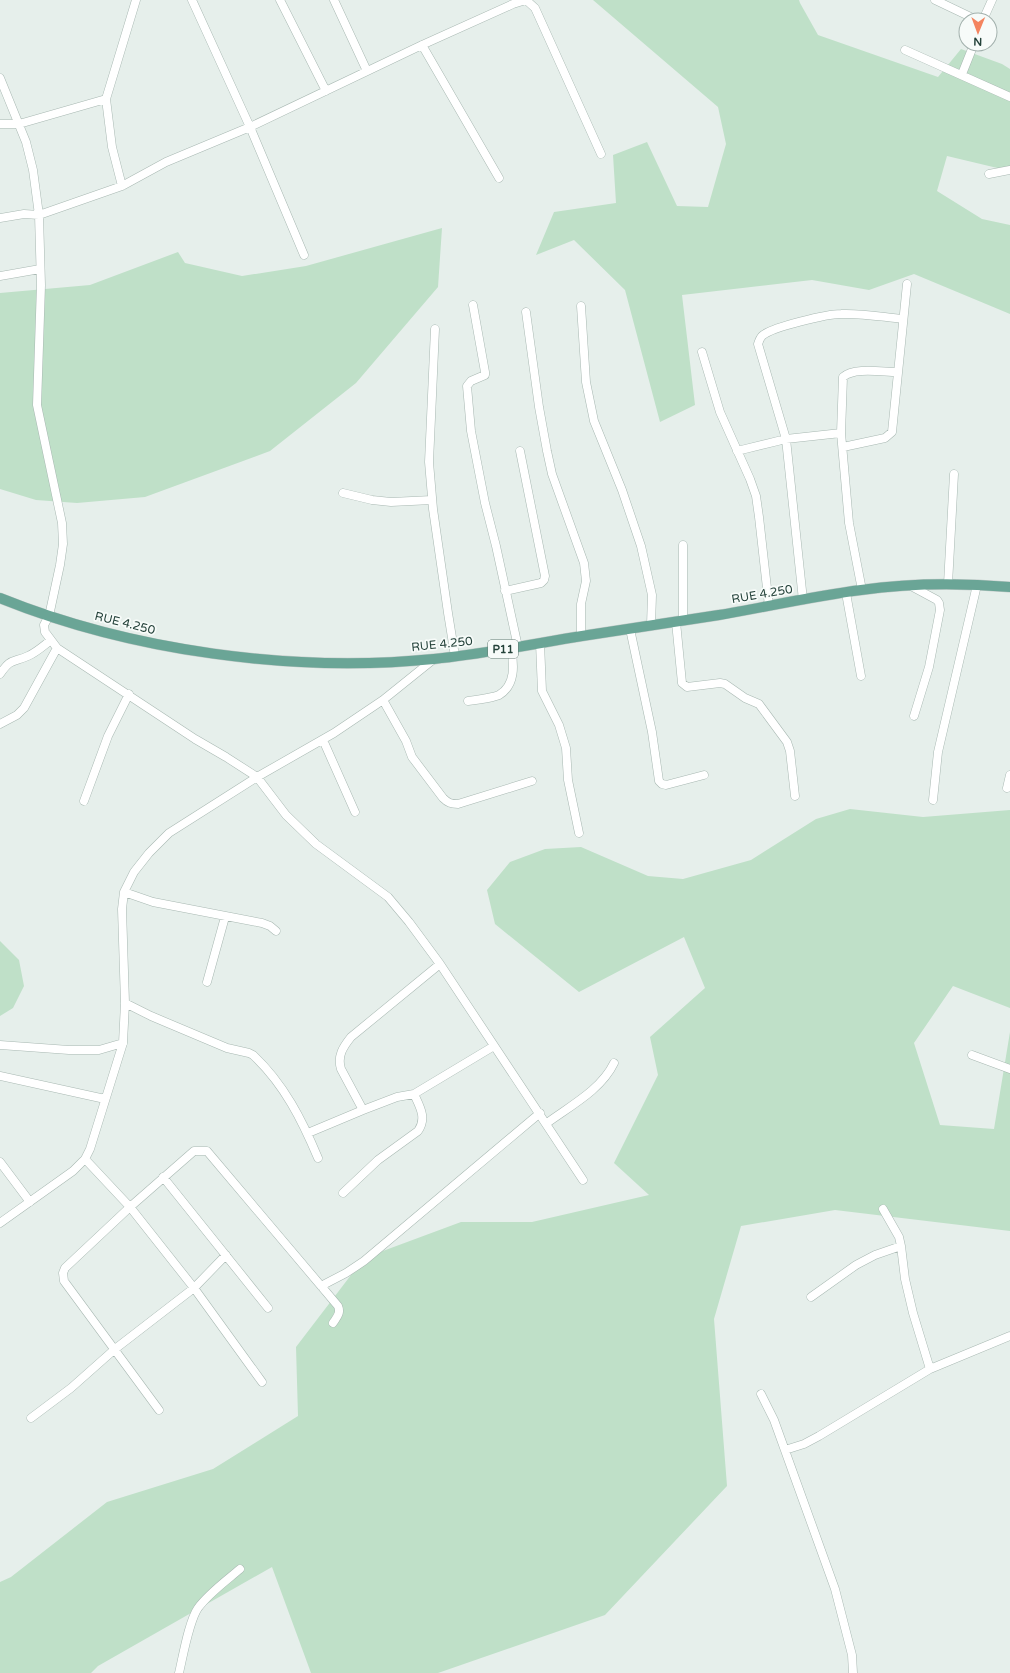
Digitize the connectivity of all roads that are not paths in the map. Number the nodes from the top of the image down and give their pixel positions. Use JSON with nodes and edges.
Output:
{"nodes":[{"id":1,"x":136,"y":0,"type":"edge"},
{"id":2,"x":192,"y":0,"type":"edge"},
{"id":3,"x":280,"y":0,"type":"edge"},
{"id":4,"x":334,"y":0,"type":"edge"},
{"id":5,"x":936,"y":0,"type":"edge"},
{"id":6,"x":992,"y":0,"type":"edge"},
{"id":7,"x":960,"y":12,"type":"edge"},
{"id":8,"x":987,"y":12,"type":"edge"},
{"id":9,"x":422,"y":45,"type":"junction"},
{"id":10,"x":905,"y":50,"type":"dead end"},
{"id":11,"x":971,"y":52,"type":"edge"},
{"id":12,"x":367,"y":71,"type":"junction"},
{"id":13,"x":962,"y":74,"type":"junction"},
{"id":14,"x":0,"y":78,"type":"edge"},
{"id":15,"x":326,"y":91,"type":"junction"},
{"id":16,"x":1010,"y":97,"type":"edge"},
{"id":17,"x":106,"y":99,"type":"junction"},
{"id":18,"x":0,"y":124,"type":"edge"},
{"id":19,"x":19,"y":124,"type":"junction"},
{"id":20,"x":250,"y":127,"type":"junction"},
{"id":21,"x":601,"y":154,"type":"dead end"},
{"id":22,"x":1010,"y":170,"type":"edge"},
{"id":23,"x":989,"y":174,"type":"dead end"},
{"id":24,"x":499,"y":178,"type":"dead end"},
{"id":25,"x":122,"y":186,"type":"junction"},
{"id":26,"x":39,"y":215,"type":"junction"},
{"id":27,"x":0,"y":218,"type":"edge"},
{"id":28,"x":304,"y":255,"type":"dead end"},
{"id":29,"x":40,"y":269,"type":"junction"},
{"id":30,"x":0,"y":276,"type":"edge"},
{"id":31,"x":907,"y":284,"type":"dead end"},
{"id":32,"x":472,"y":305,"type":"dead end"},
{"id":33,"x":581,"y":306,"type":"dead end"},
{"id":34,"x":526,"y":312,"type":"dead end"},
{"id":35,"x":902,"y":319,"type":"junction"},
{"id":36,"x":435,"y":329,"type":"dead end"},
{"id":37,"x":702,"y":352,"type":"dead end"},
{"id":38,"x":897,"y":372,"type":"junction"},
{"id":39,"x":841,"y":433,"type":"junction"},
{"id":40,"x":786,"y":439,"type":"junction"},
{"id":41,"x":842,"y":447,"type":"junction"},
{"id":42,"x":520,"y":451,"type":"dead end"},
{"id":43,"x":737,"y":451,"type":"junction"},
{"id":44,"x":954,"y":474,"type":"dead end"},
{"id":45,"x":343,"y":493,"type":"dead end"},
{"id":46,"x":432,"y":500,"type":"junction"},
{"id":47,"x":683,"y":545,"type":"dead end"},
{"id":48,"x":948,"y":584,"type":"junction"},
{"id":49,"x":977,"y":585,"type":"junction"},
{"id":50,"x":911,"y":586,"type":"junction"},
{"id":51,"x":1010,"y":587,"type":"edge"},
{"id":52,"x":862,"y":590,"type":"junction"},
{"id":53,"x":505,"y":591,"type":"junction"},
{"id":54,"x":846,"y":593,"type":"junction"},
{"id":55,"x":0,"y":598,"type":"edge"},
{"id":56,"x":803,"y":600,"type":"junction"},
{"id":57,"x":769,"y":606,"type":"junction"},
{"id":58,"x":49,"y":616,"type":"junction"},
{"id":59,"x":679,"y":621,"type":"junction"},
{"id":60,"x":651,"y":625,"type":"junction"},
{"id":61,"x":630,"y":628,"type":"junction"},
{"id":62,"x":581,"y":636,"type":"junction"},
{"id":63,"x":51,"y":640,"type":"junction"},
{"id":64,"x":540,"y":644,"type":"junction"},
{"id":65,"x":57,"y":648,"type":"junction"},
{"id":66,"x":514,"y":648,"type":"junction"},
{"id":67,"x":455,"y":656,"type":"junction"},
{"id":68,"x":434,"y":659,"type":"junction"},
{"id":69,"x":0,"y":674,"type":"edge"},
{"id":70,"x":861,"y":676,"type":"dead end"},
{"id":71,"x":129,"y":694,"type":"junction"},
{"id":72,"x":382,"y":700,"type":"junction"},
{"id":73,"x":468,"y":702,"type":"dead end"},
{"id":74,"x":914,"y":716,"type":"dead end"},
{"id":75,"x":0,"y":724,"type":"edge"},
{"id":76,"x":323,"y":740,"type":"junction"},
{"id":77,"x":704,"y":775,"type":"dead end"},
{"id":78,"x":1010,"y":775,"type":"edge"},
{"id":79,"x":257,"y":777,"type":"junction"},
{"id":80,"x":532,"y":781,"type":"dead end"},
{"id":81,"x":1007,"y":788,"type":"dead end"},
{"id":82,"x":795,"y":796,"type":"dead end"},
{"id":83,"x":933,"y":800,"type":"dead end"},
{"id":84,"x":84,"y":801,"type":"dead end"},
{"id":85,"x":355,"y":812,"type":"dead end"},
{"id":86,"x":579,"y":833,"type":"dead end"},
{"id":87,"x":124,"y":892,"type":"junction"},
{"id":88,"x":225,"y":916,"type":"junction"},
{"id":89,"x":276,"y":931,"type":"dead end"},
{"id":90,"x":440,"y":964,"type":"junction"},
{"id":91,"x":207,"y":982,"type":"dead end"},
{"id":92,"x":125,"y":1003,"type":"junction"},
{"id":93,"x":123,"y":1043,"type":"junction"},
{"id":94,"x":0,"y":1045,"type":"edge"},
{"id":95,"x":494,"y":1046,"type":"junction"},
{"id":96,"x":972,"y":1055,"type":"dead end"},
{"id":97,"x":614,"y":1063,"type":"dead end"},
{"id":98,"x":1010,"y":1069,"type":"edge"},
{"id":99,"x":0,"y":1076,"type":"edge"},
{"id":100,"x":414,"y":1094,"type":"junction"},
{"id":101,"x":106,"y":1099,"type":"junction"},
{"id":102,"x":363,"y":1110,"type":"junction"},
{"id":103,"x":540,"y":1113,"type":"junction"},
{"id":104,"x":547,"y":1124,"type":"junction"},
{"id":105,"x":308,"y":1133,"type":"junction"},
{"id":106,"x":318,"y":1158,"type":"dead end"},
{"id":107,"x":85,"y":1159,"type":"junction"},
{"id":108,"x":0,"y":1162,"type":"edge"},
{"id":109,"x":163,"y":1177,"type":"junction"},
{"id":110,"x":583,"y":1180,"type":"dead end"},
{"id":111,"x":343,"y":1194,"type":"dead end"},
{"id":112,"x":30,"y":1202,"type":"junction"},
{"id":113,"x":130,"y":1207,"type":"junction"},
{"id":114,"x":883,"y":1209,"type":"dead end"},
{"id":115,"x":0,"y":1223,"type":"edge"},
{"id":116,"x":901,"y":1246,"type":"junction"},
{"id":117,"x":226,"y":1255,"type":"junction"},
{"id":118,"x":321,"y":1286,"type":"junction"},
{"id":119,"x":194,"y":1288,"type":"junction"},
{"id":120,"x":811,"y":1297,"type":"dead end"},
{"id":121,"x":268,"y":1308,"type":"dead end"},
{"id":122,"x":334,"y":1323,"type":"dead end"},
{"id":123,"x":1010,"y":1336,"type":"edge"},
{"id":124,"x":115,"y":1349,"type":"junction"},
{"id":125,"x":930,"y":1369,"type":"junction"},
{"id":126,"x":262,"y":1382,"type":"dead end"},
{"id":127,"x":761,"y":1394,"type":"dead end"},
{"id":128,"x":159,"y":1410,"type":"dead end"},
{"id":129,"x":31,"y":1418,"type":"dead end"},
{"id":130,"x":785,"y":1450,"type":"junction"},
{"id":131,"x":240,"y":1568,"type":"dead end"},
{"id":132,"x":179,"y":1673,"type":"edge"},
{"id":133,"x":853,"y":1673,"type":"edge"}],
"edges":[{"from":1,"to":17,"type":"street"},
{"from":2,"to":20,"type":"street"},
{"from":3,"to":15,"type":"street"},
{"from":4,"to":12,"type":"street"},
{"from":5,"to":7,"type":"street"},
{"from":6,"to":8,"type":"street"},
{"from":9,"to":12,"type":"street"},
{"from":9,"to":21,"type":"street"},
{"from":9,"to":24,"type":"street"},
{"from":10,"to":13,"type":"street"},
{"from":11,"to":13,"type":"street"},
{"from":12,"to":15,"type":"street"},
{"from":13,"to":16,"type":"street"},
{"from":14,"to":19,"type":"street"},
{"from":15,"to":20,"type":"street"},
{"from":17,"to":19,"type":"street"},
{"from":17,"to":25,"type":"street"},
{"from":18,"to":19,"type":"street"},
{"from":19,"to":26,"type":"street"},
{"from":20,"to":25,"type":"street"},
{"from":20,"to":28,"type":"street"},
{"from":22,"to":23,"type":"street"},
{"from":25,"to":26,"type":"street"},
{"from":26,"to":27,"type":"street"},
{"from":26,"to":29,"type":"street"},
{"from":29,"to":30,"type":"street"},
{"from":29,"to":58,"type":"street"},
{"from":31,"to":35,"type":"street"},
{"from":32,"to":53,"type":"street"},
{"from":33,"to":60,"type":"street"},
{"from":34,"to":62,"type":"street"},
{"from":35,"to":38,"type":"street"},
{"from":35,"to":40,"type":"street"},
{"from":36,"to":46,"type":"street"},
{"from":37,"to":43,"type":"street"},
{"from":38,"to":39,"type":"street"},
{"from":38,"to":41,"type":"street"},
{"from":39,"to":40,"type":"street"},
{"from":39,"to":41,"type":"street"},
{"from":40,"to":43,"type":"street"},
{"from":40,"to":56,"type":"street"},
{"from":41,"to":52,"type":"street"},
{"from":42,"to":53,"type":"street"},
{"from":43,"to":57,"type":"street"},
{"from":44,"to":48,"type":"street"},
{"from":45,"to":46,"type":"street"},
{"from":46,"to":67,"type":"street"},
{"from":47,"to":59,"type":"street"},
{"from":48,"to":49,"type":"main road","name":"RUE 4.250","number":"P11"},
{"from":48,"to":50,"type":"main road","name":"RUE 4.250","number":"P11"},
{"from":49,"to":51,"type":"main road","name":"RUE 4.250","number":"P11"},
{"from":49,"to":83,"type":"street"},
{"from":50,"to":52,"type":"main road","name":"RUE 4.250","number":"P11"},
{"from":50,"to":74,"type":"street"},
{"from":52,"to":54,"type":"main road","name":"RUE 4.250","number":"P11"},
{"from":53,"to":66,"type":"street"},
{"from":54,"to":56,"type":"main road","name":"RUE 4.250","number":"P11"},
{"from":54,"to":70,"type":"street"},
{"from":55,"to":58,"type":"main road","name":"RUE 4.250","number":"P11"},
{"from":56,"to":57,"type":"main road","name":"RUE 4.250","number":"P11"},
{"from":57,"to":59,"type":"main road","name":"RUE 4.250","number":"P11"},
{"from":58,"to":63,"type":"street"},
{"from":58,"to":68,"type":"main road","name":"RUE 4.250","number":"P11"},
{"from":59,"to":60,"type":"main road","name":"RUE 4.250","number":"P11"},
{"from":59,"to":82,"type":"street"},
{"from":60,"to":61,"type":"main road","name":"RUE 4.250","number":"P11"},
{"from":61,"to":62,"type":"main road","name":"RUE 4.250","number":"P11"},
{"from":61,"to":77,"type":"street"},
{"from":62,"to":64,"type":"main road","name":"RUE 4.250","number":"P11"},
{"from":63,"to":65,"type":"street"},
{"from":63,"to":69,"type":"street"},
{"from":64,"to":66,"type":"main road","name":"RUE 4.250","number":"P11"},
{"from":64,"to":86,"type":"street"},
{"from":65,"to":71,"type":"street"},
{"from":65,"to":75,"type":"street"},
{"from":66,"to":67,"type":"main road","name":"RUE 4.250","number":"P11"},
{"from":66,"to":73,"type":"street"},
{"from":67,"to":68,"type":"main road","name":"RUE 4.250","number":"P11"},
{"from":68,"to":72,"type":"street"},
{"from":71,"to":79,"type":"street"},
{"from":71,"to":84,"type":"street"},
{"from":72,"to":76,"type":"street"},
{"from":72,"to":80,"type":"street"},
{"from":76,"to":79,"type":"street"},
{"from":76,"to":85,"type":"street"},
{"from":78,"to":81,"type":"street"},
{"from":79,"to":87,"type":"street"},
{"from":79,"to":90,"type":"street"},
{"from":87,"to":88,"type":"street"},
{"from":87,"to":92,"type":"street"},
{"from":88,"to":89,"type":"street"},
{"from":88,"to":91,"type":"street"},
{"from":90,"to":95,"type":"street"},
{"from":90,"to":102,"type":"street"},
{"from":92,"to":93,"type":"street"},
{"from":92,"to":105,"type":"street"},
{"from":93,"to":94,"type":"street"},
{"from":93,"to":101,"type":"street"},
{"from":95,"to":100,"type":"street"},
{"from":95,"to":103,"type":"street"},
{"from":96,"to":98,"type":"street"},
{"from":97,"to":104,"type":"street"},
{"from":99,"to":101,"type":"street"},
{"from":100,"to":102,"type":"street"},
{"from":100,"to":111,"type":"street"},
{"from":101,"to":107,"type":"street"},
{"from":102,"to":105,"type":"street"},
{"from":103,"to":104,"type":"street"},
{"from":103,"to":118,"type":"street"},
{"from":104,"to":110,"type":"street"},
{"from":105,"to":106,"type":"street"},
{"from":107,"to":112,"type":"street"},
{"from":107,"to":113,"type":"street"},
{"from":108,"to":112,"type":"street"},
{"from":109,"to":113,"type":"street"},
{"from":109,"to":117,"type":"street"},
{"from":109,"to":118,"type":"street"},
{"from":112,"to":115,"type":"street"},
{"from":113,"to":119,"type":"street"},
{"from":113,"to":124,"type":"street"},
{"from":114,"to":116,"type":"street"},
{"from":116,"to":120,"type":"street"},
{"from":116,"to":125,"type":"street"},
{"from":117,"to":119,"type":"street"},
{"from":117,"to":121,"type":"street"},
{"from":118,"to":122,"type":"street"},
{"from":119,"to":124,"type":"street"},
{"from":119,"to":126,"type":"street"},
{"from":123,"to":125,"type":"street"},
{"from":124,"to":128,"type":"street"},
{"from":124,"to":129,"type":"street"},
{"from":125,"to":130,"type":"street"},
{"from":127,"to":130,"type":"street"},
{"from":130,"to":133,"type":"street"},
{"from":131,"to":132,"type":"street"}]}
